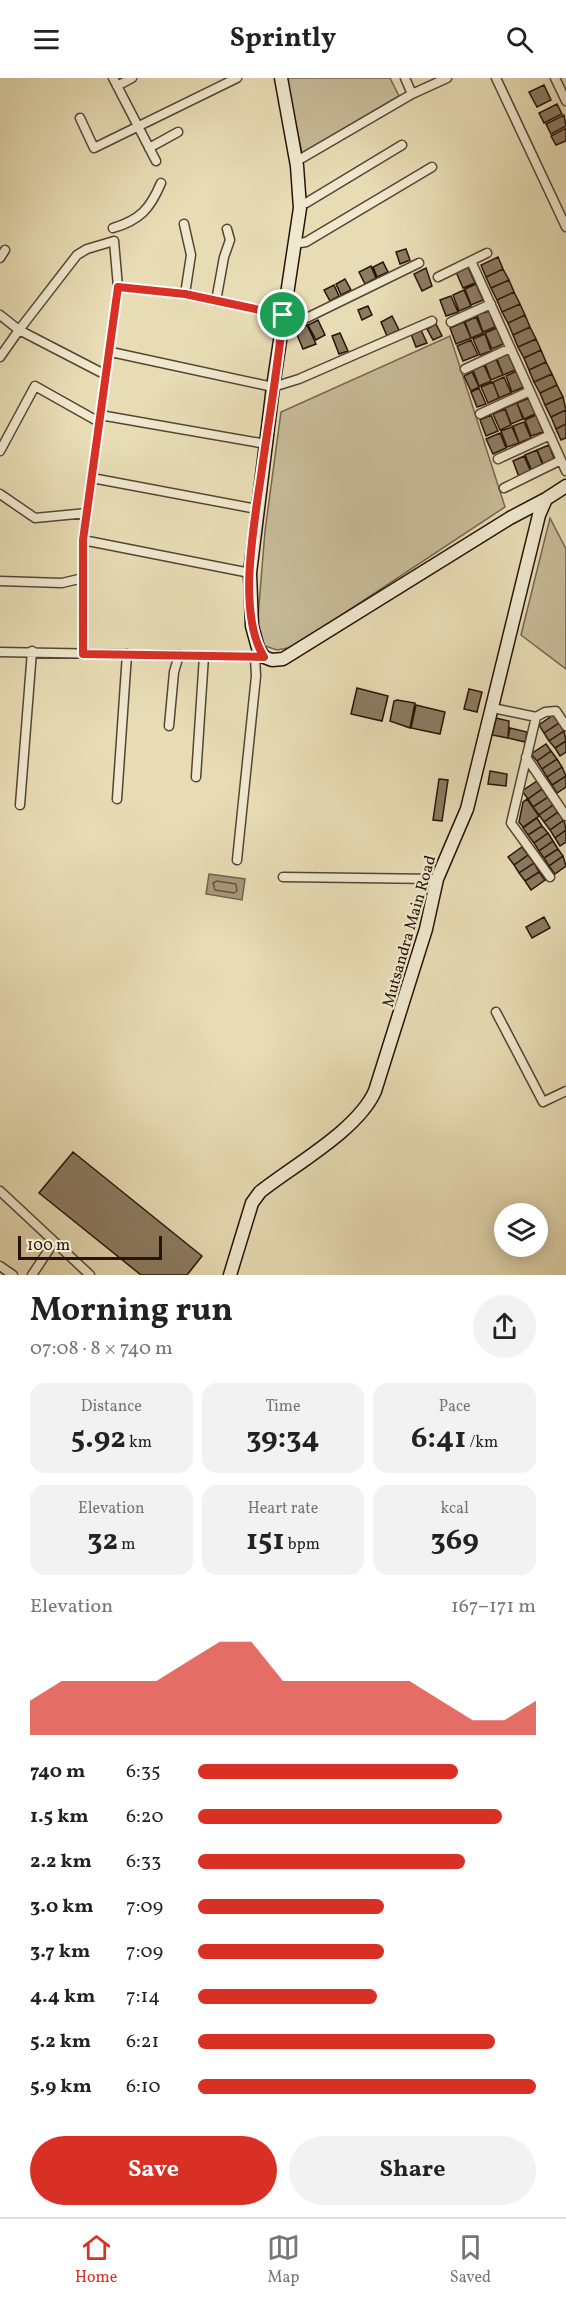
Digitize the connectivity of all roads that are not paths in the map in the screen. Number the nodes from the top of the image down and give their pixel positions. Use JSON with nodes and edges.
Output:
{"nodes":[{"id":1,"x":132,"y":78,"type":"edge"},
{"id":2,"x":237,"y":78,"type":"edge"},
{"id":3,"x":281,"y":78,"type":"edge"},
{"id":4,"x":405,"y":78,"type":"edge"},
{"id":5,"x":447,"y":78,"type":"edge"},
{"id":6,"x":496,"y":78,"type":"edge"},
{"id":7,"x":555,"y":78,"type":"edge"},
{"id":8,"x":115,"y":82,"type":"edge"},
{"id":9,"x":412,"y":94,"type":"junction"},
{"id":10,"x":566,"y":101,"type":"edge"},
{"id":11,"x":80,"y":118,"type":"dead end"},
{"id":12,"x":138,"y":126,"type":"junction"},
{"id":13,"x":178,"y":132,"type":"dead end"},
{"id":14,"x":402,"y":145,"type":"dead end"},
{"id":15,"x":149,"y":148,"type":"junction"},
{"id":16,"x":156,"y":161,"type":"dead end"},
{"id":17,"x":297,"y":161,"type":"junction"},
{"id":18,"x":432,"y":167,"type":"dead end"},
{"id":19,"x":161,"y":183,"type":"dead end"},
{"id":20,"x":300,"y":205,"type":"junction"},
{"id":21,"x":184,"y":224,"type":"dead end"},
{"id":22,"x":566,"y":227,"type":"edge"},
{"id":23,"x":113,"y":228,"type":"dead end"},
{"id":24,"x":227,"y":229,"type":"dead end"},
{"id":25,"x":294,"y":244,"type":"junction"},
{"id":26,"x":487,"y":253,"type":"dead end"},
{"id":27,"x":471,"y":261,"type":"junction"},
{"id":28,"x":419,"y":263,"type":"dead end"},
{"id":29,"x":438,"y":277,"type":"dead end"},
{"id":30,"x":118,"y":287,"type":"junction"},
{"id":31,"x":185,"y":294,"type":"junction"},
{"id":32,"x":216,"y":301,"type":"junction"},
{"id":33,"x":491,"y":304,"type":"junction"},
{"id":34,"x":0,"y":315,"type":"edge"},
{"id":35,"x":283,"y":315,"type":"junction"},
{"id":36,"x":432,"y":321,"type":"dead end"},
{"id":37,"x":451,"y":322,"type":"dead end"},
{"id":38,"x":19,"y":330,"type":"junction"},
{"id":39,"x":282,"y":330,"type":"junction"},
{"id":40,"x":510,"y":348,"type":"junction"},
{"id":41,"x":111,"y":352,"type":"junction"},
{"id":42,"x":0,"y":357,"type":"edge"},
{"id":43,"x":465,"y":369,"type":"dead end"},
{"id":44,"x":106,"y":375,"type":"junction"},
{"id":45,"x":273,"y":387,"type":"junction"},
{"id":46,"x":530,"y":391,"type":"junction"},
{"id":47,"x":480,"y":414,"type":"dead end"},
{"id":48,"x":99,"y":418,"type":"junction"},
{"id":49,"x":550,"y":435,"type":"junction"},
{"id":50,"x":266,"y":444,"type":"junction"},
{"id":51,"x":0,"y":451,"type":"edge"},
{"id":52,"x":498,"y":459,"type":"dead end"},
{"id":53,"x":561,"y":460,"type":"junction"},
{"id":54,"x":566,"y":471,"type":"edge"},
{"id":55,"x":92,"y":478,"type":"junction"},
{"id":56,"x":566,"y":486,"type":"edge"},
{"id":57,"x":504,"y":488,"type":"dead end"},
{"id":58,"x":0,"y":494,"type":"edge"},
{"id":59,"x":546,"y":499,"type":"junction"},
{"id":60,"x":257,"y":509,"type":"junction"},
{"id":61,"x":87,"y":513,"type":"junction"},
{"id":62,"x":83,"y":540,"type":"junction"},
{"id":63,"x":249,"y":573,"type":"junction"},
{"id":64,"x":83,"y":578,"type":"junction"},
{"id":65,"x":0,"y":581,"type":"edge"},
{"id":66,"x":32,"y":651,"type":"junction"},
{"id":67,"x":0,"y":652,"type":"edge"},
{"id":68,"x":83,"y":654,"type":"junction"},
{"id":69,"x":127,"y":654,"type":"junction"},
{"id":70,"x":179,"y":655,"type":"junction"},
{"id":71,"x":204,"y":656,"type":"junction"},
{"id":72,"x":260,"y":657,"type":"junction"},
{"id":73,"x":493,"y":708,"type":"junction"},
{"id":74,"x":536,"y":717,"type":"junction"},
{"id":75,"x":170,"y":726,"type":"dead end"},
{"id":76,"x":566,"y":726,"type":"edge"},
{"id":77,"x":526,"y":757,"type":"junction"},
{"id":78,"x":196,"y":777,"type":"dead end"},
{"id":79,"x":117,"y":799,"type":"dead end"},
{"id":80,"x":20,"y":805,"type":"dead end"},
{"id":81,"x":566,"y":816,"type":"edge"},
{"id":82,"x":237,"y":860,"type":"dead end"},
{"id":83,"x":284,"y":877,"type":"dead end"},
{"id":84,"x":550,"y":877,"type":"dead end"},
{"id":85,"x":436,"y":879,"type":"junction"},
{"id":86,"x":496,"y":1012,"type":"dead end"},
{"id":87,"x":566,"y":1091,"type":"edge"},
{"id":88,"x":0,"y":1191,"type":"edge"},
{"id":89,"x":54,"y":1242,"type":"junction"},
{"id":90,"x":0,"y":1266,"type":"edge"},
{"id":91,"x":13,"y":1275,"type":"edge"},
{"id":92,"x":32,"y":1275,"type":"edge"},
{"id":93,"x":90,"y":1275,"type":"edge"},
{"id":94,"x":230,"y":1275,"type":"edge"}],
"edges":[{"from":1,"to":8,"type":"street"},
{"from":2,"to":12,"type":"street"},
{"from":3,"to":17,"type":"street"},
{"from":4,"to":9,"type":"street"},
{"from":5,"to":9,"type":"street"},
{"from":6,"to":22,"type":"street"},
{"from":7,"to":10,"type":"street"},
{"from":8,"to":12,"type":"street"},
{"from":9,"to":17,"type":"street"},
{"from":11,"to":12,"type":"street"},
{"from":12,"to":15,"type":"street"},
{"from":13,"to":15,"type":"street"},
{"from":14,"to":20,"type":"street"},
{"from":15,"to":16,"type":"street"},
{"from":17,"to":20,"type":"street"},
{"from":18,"to":25,"type":"street"},
{"from":19,"to":23,"type":"street"},
{"from":20,"to":25,"type":"street"},
{"from":21,"to":31,"type":"street"},
{"from":24,"to":32,"type":"street"},
{"from":25,"to":35,"type":"street"},
{"from":26,"to":27,"type":"street"},
{"from":27,"to":29,"type":"street"},
{"from":27,"to":33,"type":"street"},
{"from":28,"to":39,"type":"street"},
{"from":30,"to":31,"type":"street"},
{"from":30,"to":38,"type":"street"},
{"from":30,"to":41,"type":"street"},
{"from":31,"to":32,"type":"street"},
{"from":32,"to":35,"type":"street"},
{"from":33,"to":37,"type":"street"},
{"from":33,"to":40,"type":"street"},
{"from":34,"to":38,"type":"street"},
{"from":35,"to":39,"type":"street"},
{"from":36,"to":45,"type":"street"},
{"from":38,"to":42,"type":"street"},
{"from":38,"to":44,"type":"street"},
{"from":39,"to":45,"type":"street"},
{"from":40,"to":43,"type":"street"},
{"from":40,"to":46,"type":"street"},
{"from":41,"to":44,"type":"street"},
{"from":41,"to":45,"type":"street"},
{"from":44,"to":48,"type":"street"},
{"from":45,"to":50,"type":"street"},
{"from":46,"to":47,"type":"street"},
{"from":46,"to":49,"type":"street"},
{"from":48,"to":50,"type":"street"},
{"from":48,"to":51,"type":"street"},
{"from":48,"to":55,"type":"street"},
{"from":49,"to":52,"type":"street"},
{"from":49,"to":53,"type":"street"},
{"from":50,"to":60,"type":"street"},
{"from":53,"to":54,"type":"street"},
{"from":53,"to":57,"type":"street"},
{"from":55,"to":60,"type":"street"},
{"from":55,"to":61,"type":"street"},
{"from":56,"to":59,"type":"street"},
{"from":58,"to":61,"type":"street"},
{"from":59,"to":72,"type":"street"},
{"from":59,"to":73,"type":"street","name":"Mutsandra Main Road"},
{"from":60,"to":63,"type":"street"},
{"from":61,"to":62,"type":"street"},
{"from":62,"to":63,"type":"street"},
{"from":62,"to":64,"type":"street"},
{"from":63,"to":72,"type":"street"},
{"from":64,"to":65,"type":"street"},
{"from":64,"to":68,"type":"street"},
{"from":66,"to":67,"type":"street"},
{"from":66,"to":68,"type":"street"},
{"from":66,"to":80,"type":"street"},
{"from":68,"to":69,"type":"street"},
{"from":69,"to":70,"type":"street"},
{"from":69,"to":79,"type":"street"},
{"from":70,"to":71,"type":"street"},
{"from":70,"to":75,"type":"street"},
{"from":71,"to":72,"type":"street"},
{"from":71,"to":78,"type":"street"},
{"from":72,"to":82,"type":"street"},
{"from":73,"to":74,"type":"street"},
{"from":73,"to":85,"type":"street","name":"Mutsandra Main Road"},
{"from":74,"to":76,"type":"street"},
{"from":74,"to":77,"type":"street"},
{"from":77,"to":81,"type":"street"},
{"from":77,"to":84,"type":"street"},
{"from":83,"to":85,"type":"street"},
{"from":85,"to":94,"type":"street","name":"Mutsandra Main Road"},
{"from":86,"to":87,"type":"street"},
{"from":88,"to":89,"type":"street"},
{"from":89,"to":92,"type":"street"},
{"from":89,"to":93,"type":"street"},
{"from":90,"to":91,"type":"street"}]}
